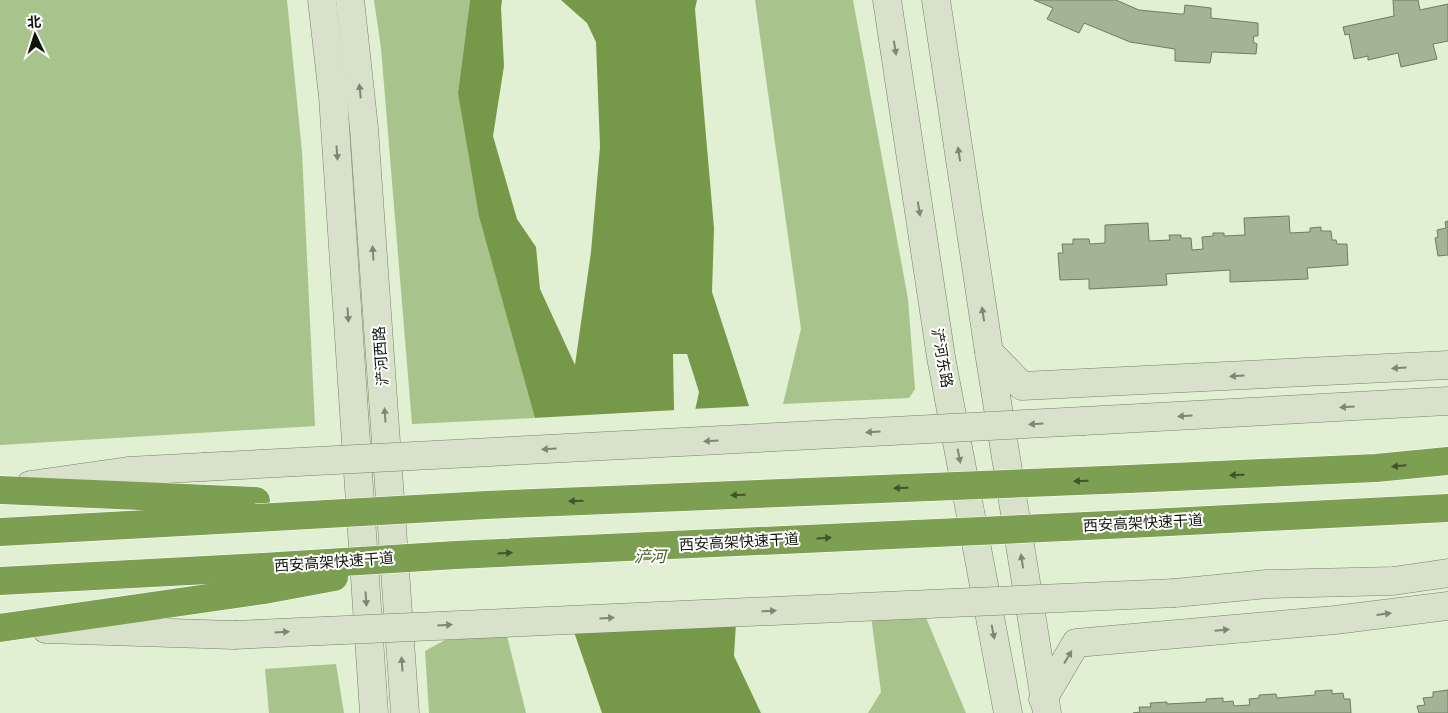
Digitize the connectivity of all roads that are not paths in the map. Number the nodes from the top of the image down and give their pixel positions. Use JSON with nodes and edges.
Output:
{"nodes":[{"id":1,"x":322,"y":0,"type":"edge"},
{"id":2,"x":350,"y":0,"type":"edge"},
{"id":3,"x":887,"y":0,"type":"edge"},
{"id":4,"x":936,"y":0,"type":"edge"},
{"id":5,"x":989,"y":352,"type":"junction"},
{"id":6,"x":1448,"y":365,"type":"edge"},
{"id":7,"x":1448,"y":401,"type":"edge"},
{"id":8,"x":1448,"y":461,"type":"edge"},
{"id":9,"x":0,"y":489,"type":"edge"},
{"id":10,"x":1448,"y":508,"type":"edge"},
{"id":11,"x":256,"y":510,"type":"junction"},
{"id":12,"x":0,"y":532,"type":"edge"},
{"id":13,"x":1448,"y":573,"type":"edge"},
{"id":14,"x":264,"y":579,"type":"junction"},
{"id":15,"x":0,"y":581,"type":"edge"},
{"id":16,"x":1448,"y":606,"type":"edge"},
{"id":17,"x":7,"y":628,"type":"edge"},
{"id":18,"x":1045,"y":706,"type":"edge"},
{"id":19,"x":374,"y":713,"type":"edge"},
{"id":20,"x":405,"y":713,"type":"edge"},
{"id":21,"x":1008,"y":713,"type":"edge"}],
"edges":[{"from":1,"to":19,"type":"main road","name":"浐河西路","one_way":true},
{"from":20,"to":2,"type":"main road","name":"浐河西路","one_way":true},
{"from":3,"to":21,"type":"main road","name":"浐河东路","one_way":true},
{"from":5,"to":4,"type":"main road","one_way":true},
{"from":6,"to":5,"type":"main road","one_way":true},
{"from":18,"to":5,"type":"main road","one_way":true},
{"from":7,"to":9,"type":"main road","one_way":true,"bridge":true},
{"from":8,"to":11,"type":"highway","one_way":true,"bridge":true},
{"from":9,"to":11,"type":"highway"},
{"from":14,"to":10,"type":"highway","name":"西安高架快速干道","one_way":true,"bridge":true},
{"from":11,"to":12,"type":"highway"},
{"from":17,"to":13,"type":"main road","one_way":true,"bridge":true},
{"from":14,"to":15,"type":"highway","name":"西安高架快速干道"},
{"from":14,"to":17,"type":"highway"},
{"from":18,"to":16,"type":"main road","one_way":true}]}
